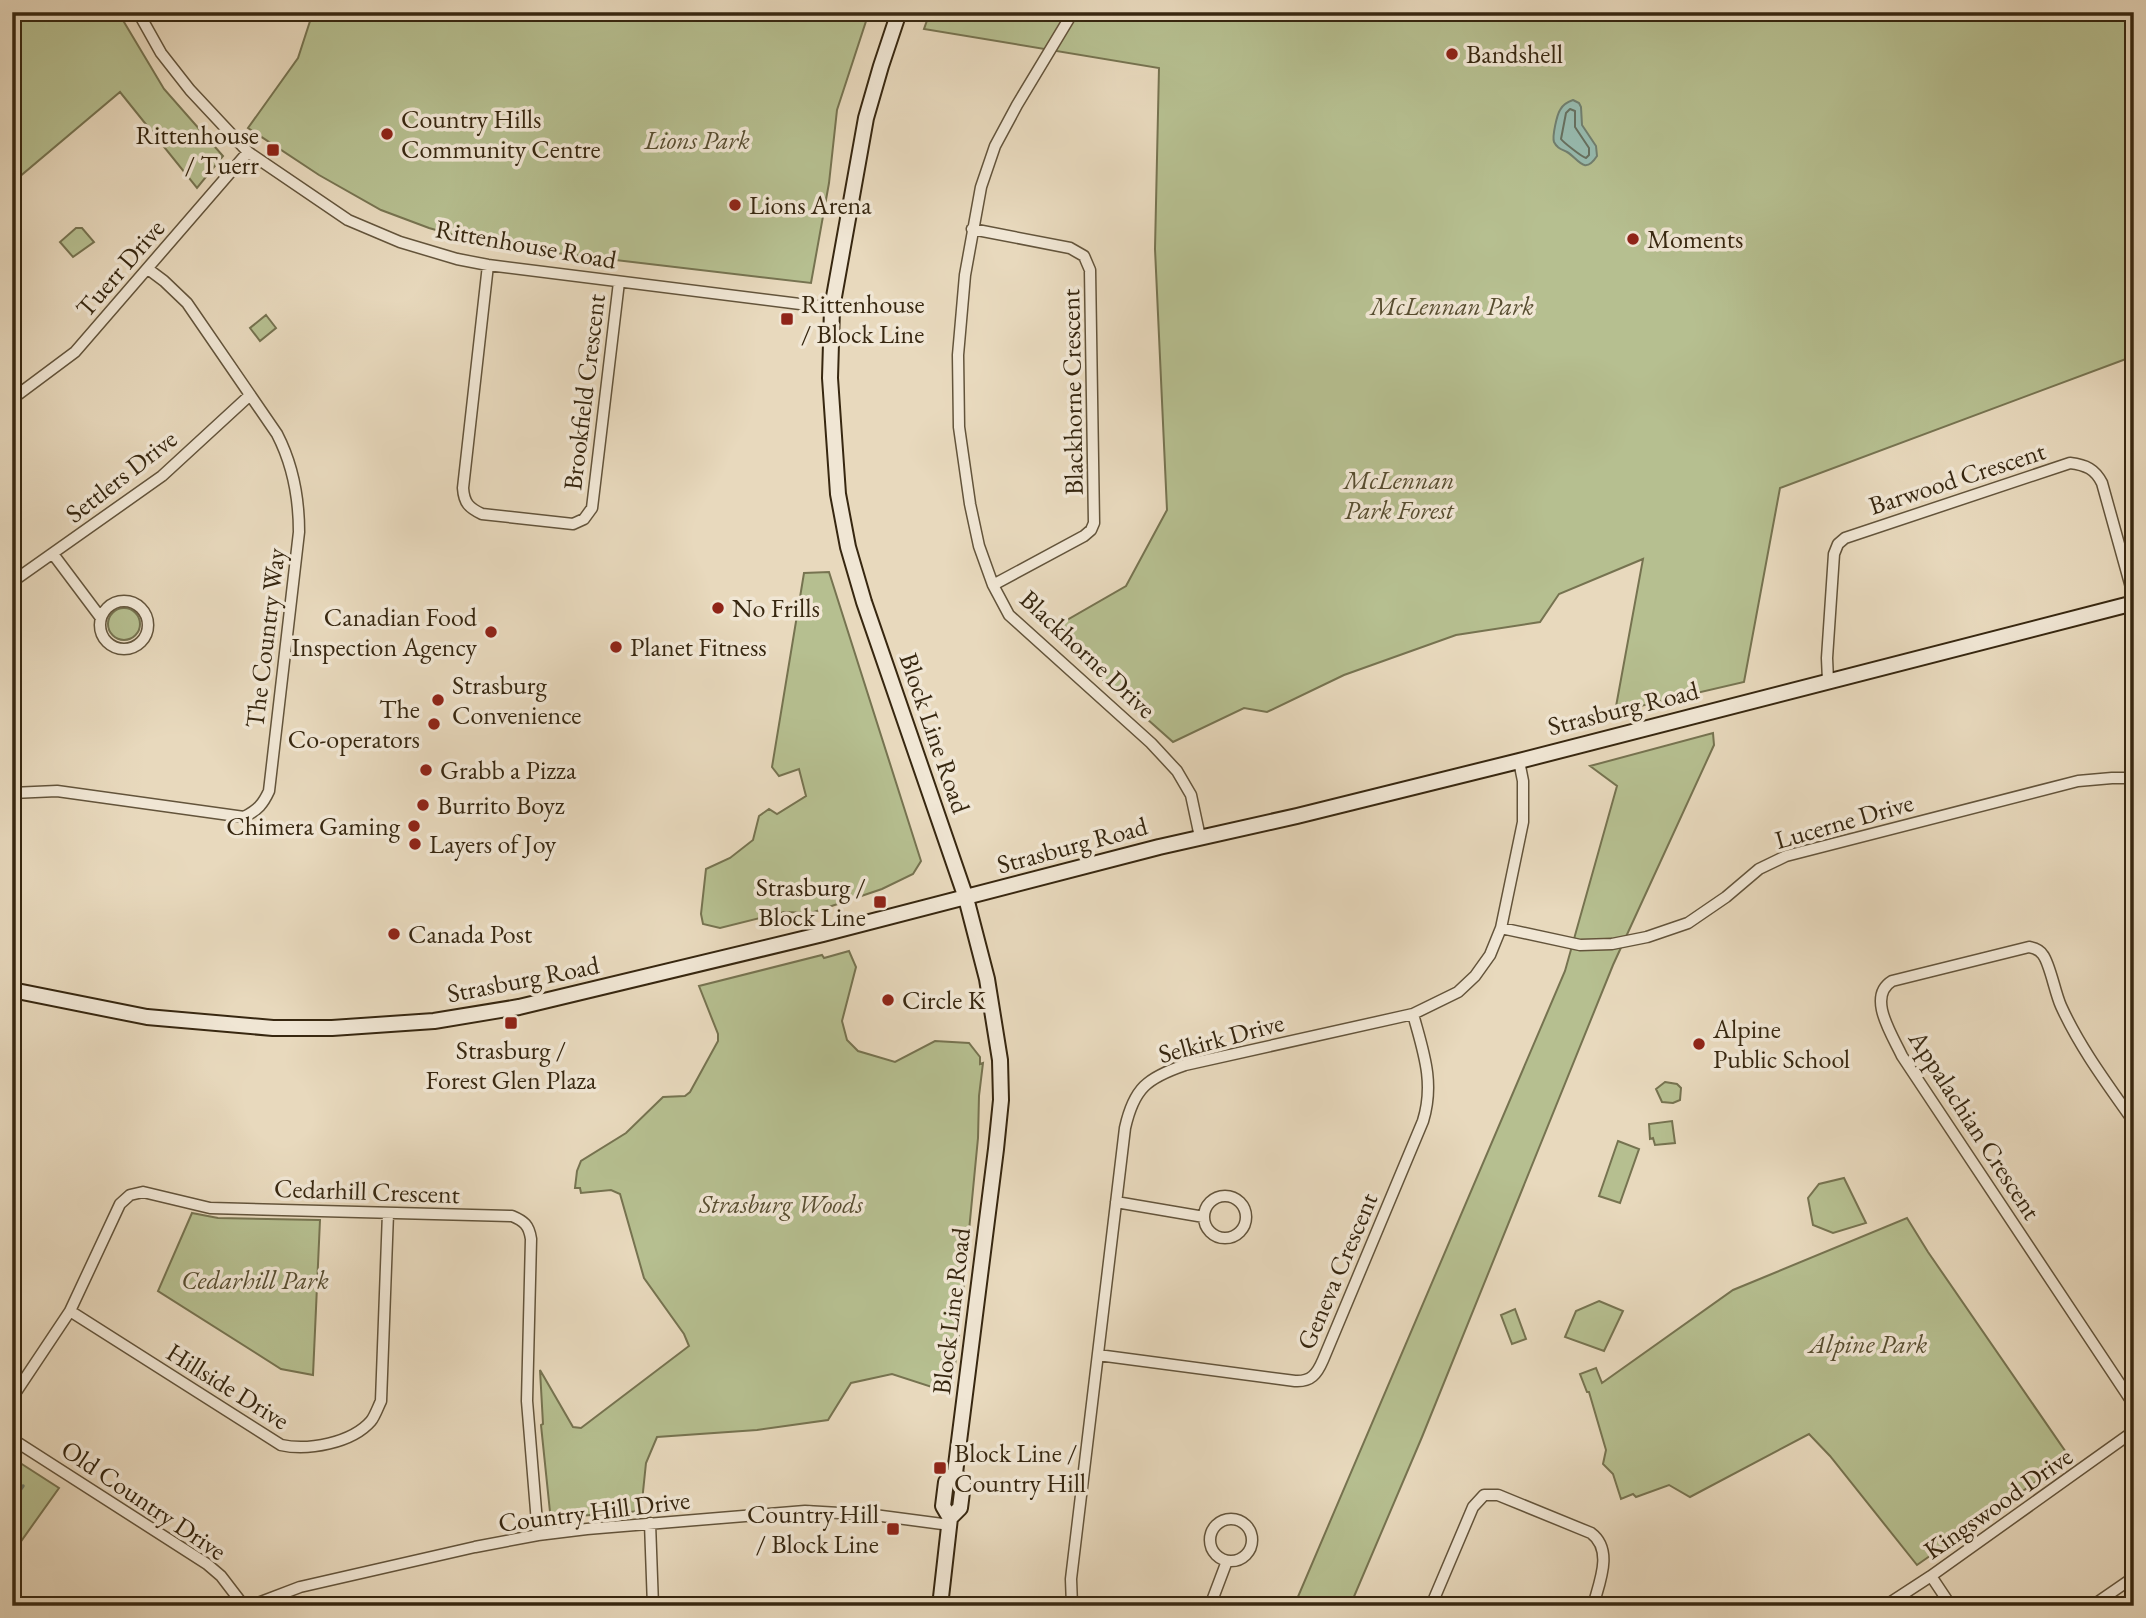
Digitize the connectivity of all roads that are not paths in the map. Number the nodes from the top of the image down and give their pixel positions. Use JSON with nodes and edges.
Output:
{"nodes":[{"id":1,"x":138,"y":12,"type":"edge"},
{"id":2,"x":899,"y":12,"type":"edge"},
{"id":3,"x":1073,"y":12,"type":"edge"},
{"id":4,"x":248,"y":152,"type":"junction"},
{"id":5,"x":972,"y":229,"type":"junction"},
{"id":6,"x":488,"y":265,"type":"junction"},
{"id":7,"x":148,"y":269,"type":"junction"},
{"id":8,"x":619,"y":282,"type":"junction"},
{"id":9,"x":832,"y":308,"type":"junction"},
{"id":10,"x":249,"y":396,"type":"junction"},
{"id":11,"x":12,"y":399,"type":"edge"},
{"id":12,"x":53,"y":554,"type":"junction"},
{"id":13,"x":12,"y":582,"type":"edge"},
{"id":14,"x":993,"y":585,"type":"junction"},
{"id":15,"x":2134,"y":601,"type":"edge"},
{"id":16,"x":101,"y":618,"type":"junction"},
{"id":17,"x":1828,"y":681,"type":"junction"},
{"id":18,"x":1519,"y":761,"type":"junction"},
{"id":19,"x":2134,"y":778,"type":"edge"},
{"id":20,"x":12,"y":793,"type":"edge"},
{"id":21,"x":1200,"y":837,"type":"junction"},
{"id":22,"x":966,"y":898,"type":"junction"},
{"id":23,"x":1501,"y":928,"type":"junction"},
{"id":24,"x":12,"y":990,"type":"edge"},
{"id":25,"x":1413,"y":1014,"type":"junction"},
{"id":26,"x":2134,"y":1122,"type":"edge"},
{"id":27,"x":1116,"y":1202,"type":"junction"},
{"id":28,"x":388,"y":1213,"type":"junction"},
{"id":29,"x":1203,"y":1217,"type":"junction"},
{"id":30,"x":71,"y":1311,"type":"junction"},
{"id":31,"x":1098,"y":1355,"type":"junction"},
{"id":32,"x":12,"y":1398,"type":"edge"},
{"id":33,"x":2134,"y":1405,"type":"edge"},
{"id":34,"x":2134,"y":1431,"type":"edge"},
{"id":35,"x":12,"y":1438,"type":"edge"},
{"id":36,"x":950,"y":1521,"type":"junction"},
{"id":37,"x":650,"y":1523,"type":"junction"},
{"id":38,"x":538,"y":1535,"type":"junction"},
{"id":39,"x":1227,"y":1561,"type":"junction"},
{"id":40,"x":1931,"y":1576,"type":"junction"},
{"id":41,"x":2134,"y":1577,"type":"edge"},
{"id":42,"x":244,"y":1606,"type":"edge"},
{"id":43,"x":250,"y":1606,"type":"edge"},
{"id":44,"x":653,"y":1606,"type":"edge"},
{"id":45,"x":940,"y":1606,"type":"edge"},
{"id":46,"x":1072,"y":1606,"type":"edge"},
{"id":47,"x":1210,"y":1606,"type":"edge"},
{"id":48,"x":1431,"y":1606,"type":"edge"},
{"id":49,"x":1593,"y":1606,"type":"edge"},
{"id":50,"x":1885,"y":1606,"type":"edge"},
{"id":51,"x":1951,"y":1606,"type":"edge"},
{"id":52,"x":2092,"y":1606,"type":"edge"}],
"edges":[{"from":1,"to":4,"type":"street","name":"Rittenhouse Road"},
{"from":2,"to":9,"type":"street","name":"Block Line Road"},
{"from":3,"to":5,"type":"street","name":"Blackhorne Drive"},
{"from":4,"to":6,"type":"street","name":"Rittenhouse Road"},
{"from":4,"to":7,"type":"street","name":"Tuerr Drive"},
{"from":5,"to":14,"type":"street","name":"Blackhorne Drive"},
{"from":5,"to":14,"type":"street","name":"Blackhorne Crescent"},
{"from":6,"to":8,"type":"street","name":"Rittenhouse Road"},
{"from":6,"to":8,"type":"street","name":"Brookfield Crescent"},
{"from":7,"to":10,"type":"street","name":"The Country Way"},
{"from":7,"to":11,"type":"street","name":"Tuerr Drive"},
{"from":8,"to":9,"type":"street","name":"Rittenhouse Road"},
{"from":9,"to":22,"type":"street","name":"Block Line Road"},
{"from":10,"to":12,"type":"street","name":"Settlers Drive"},
{"from":10,"to":20,"type":"street","name":"The Country Way"},
{"from":12,"to":13,"type":"street","name":"Settlers Drive"},
{"from":12,"to":16,"type":"street"},
{"from":14,"to":21,"type":"street","name":"Blackhorne Drive"},
{"from":15,"to":17,"type":"street","name":"Strasburg Road"},
{"from":15,"to":17,"type":"street","name":"Barwood Crescent"},
{"from":16,"to":16,"type":"street"},
{"from":17,"to":18,"type":"street","name":"Strasburg Road"},
{"from":18,"to":21,"type":"street","name":"Strasburg Road"},
{"from":18,"to":23,"type":"street","name":"Selkirk Drive"},
{"from":19,"to":23,"type":"street","name":"Lucerne Drive"},
{"from":21,"to":22,"type":"street","name":"Strasburg Road"},
{"from":22,"to":24,"type":"street","name":"Strasburg Road"},
{"from":22,"to":36,"type":"street","name":"Block Line Road"},
{"from":23,"to":25,"type":"street","name":"Selkirk Drive"},
{"from":25,"to":27,"type":"street","name":"Selkirk Drive"},
{"from":25,"to":31,"type":"street","name":"Geneva Crescent"},
{"from":26,"to":33,"type":"street","name":"Appalachian Crescent"},
{"from":27,"to":29,"type":"street"},
{"from":27,"to":31,"type":"street","name":"Selkirk Drive"},
{"from":28,"to":30,"type":"street","name":"Cedarhill Crescent"},
{"from":28,"to":30,"type":"street","name":"Hillside Drive"},
{"from":28,"to":38,"type":"street","name":"Cedarhill Crescent"},
{"from":29,"to":29,"type":"street"},
{"from":30,"to":32,"type":"street","name":"Cedarhill Crescent"},
{"from":31,"to":46,"type":"street","name":"Selkirk Drive"},
{"from":34,"to":40,"type":"street","name":"Kingswood Drive"},
{"from":35,"to":42,"type":"street","name":"Old Country Drive"},
{"from":36,"to":37,"type":"street","name":"Country Hill Drive"},
{"from":36,"to":45,"type":"street","name":"Block Line Road"},
{"from":37,"to":38,"type":"street","name":"Country Hill Drive"},
{"from":37,"to":44,"type":"street"},
{"from":38,"to":43,"type":"street","name":"Country Hill Drive"},
{"from":39,"to":39,"type":"street"},
{"from":39,"to":47,"type":"street"},
{"from":40,"to":50,"type":"street","name":"Kingswood Drive"},
{"from":40,"to":51,"type":"street"},
{"from":41,"to":52,"type":"street"},
{"from":48,"to":49,"type":"street"}]}
